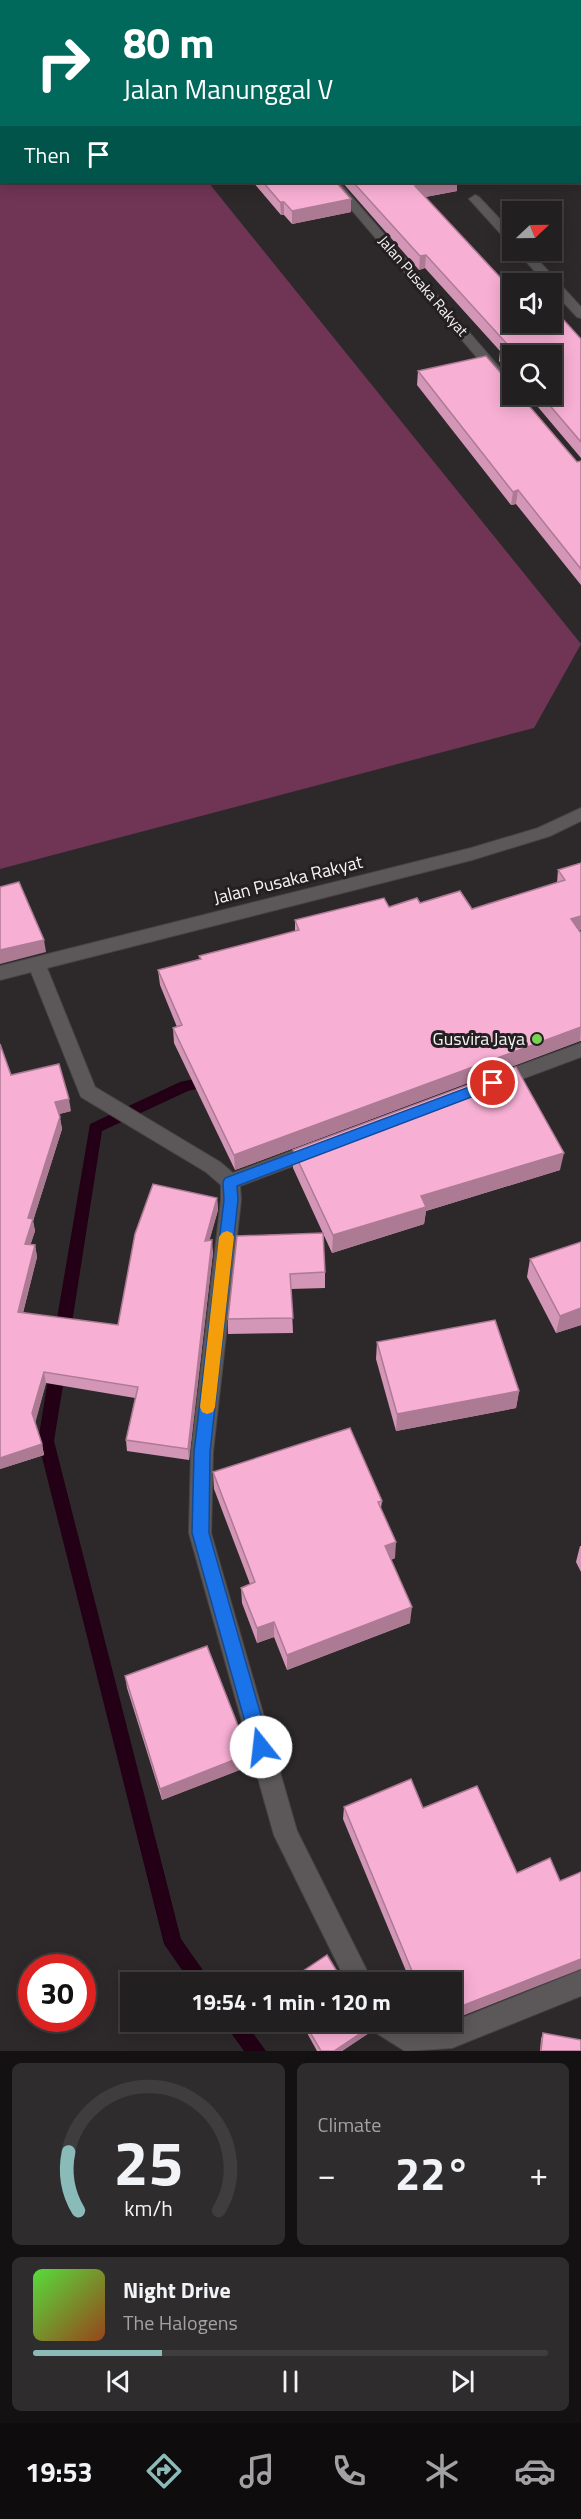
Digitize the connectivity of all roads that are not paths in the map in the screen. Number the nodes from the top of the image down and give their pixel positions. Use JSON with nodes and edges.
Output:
{"nodes":[{"id":1,"x":334,"y":183,"type":"edge"},
{"id":2,"x":475,"y":199,"type":"dead end"},
{"id":3,"x":502,"y":228,"type":"edge"},
{"id":4,"x":532,"y":261,"type":"edge"},
{"id":5,"x":581,"y":314,"type":"edge"},
{"id":6,"x":502,"y":379,"type":"edge"},
{"id":7,"x":581,"y":814,"type":"edge"},
{"id":8,"x":36,"y":963,"type":"junction"},
{"id":9,"x":0,"y":973,"type":"edge"},
{"id":10,"x":581,"y":1050,"type":"edge"},
{"id":11,"x":482,"y":1087,"type":"edge"},
{"id":12,"x":329,"y":1145,"type":"edge"},
{"id":13,"x":230,"y":1182,"type":"junction"},
{"id":14,"x":354,"y":1972,"type":"edge"},
{"id":15,"x":581,"y":1983,"type":"edge"},
{"id":16,"x":462,"y":2031,"type":"edge"},
{"id":17,"x":397,"y":2032,"type":"edge"},
{"id":18,"x":459,"y":2032,"type":"edge"}],
"edges":[{"from":1,"to":6,"type":"street","name":"Jalan Pusaka Rakyat"},
{"from":2,"to":3,"type":"street"},
{"from":4,"to":5,"type":"street"},
{"from":7,"to":8,"type":"street","name":"Jalan Pusaka Rakyat"},
{"from":8,"to":9,"type":"street","name":"Jalan Pusaka Rakyat"},
{"from":8,"to":13,"type":"street"},
{"from":10,"to":11,"type":"street"},
{"from":12,"to":13,"type":"street"},
{"from":13,"to":14,"type":"street"},
{"from":15,"to":16,"type":"street"},
{"from":17,"to":18,"type":"street"}]}
